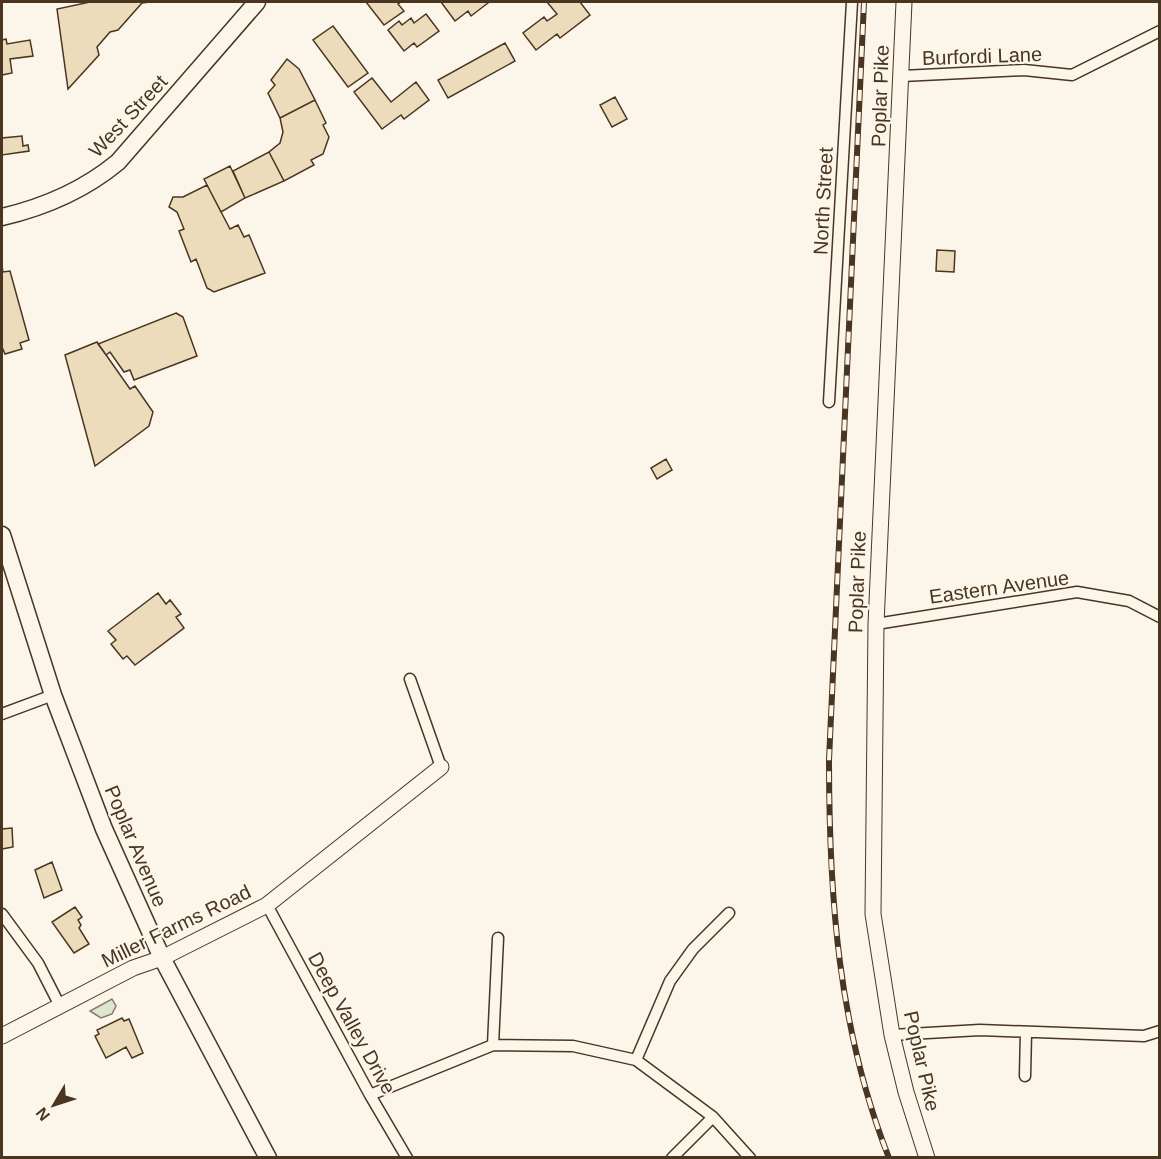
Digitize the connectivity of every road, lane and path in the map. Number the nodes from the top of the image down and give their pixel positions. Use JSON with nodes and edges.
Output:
{"nodes":[{"id":1,"x":257,"y":2,"type":"edge"},
{"id":2,"x":852,"y":2,"type":"edge"},
{"id":3,"x":904,"y":2,"type":"edge"},
{"id":4,"x":1160,"y":31,"type":"edge"},
{"id":5,"x":902,"y":76,"type":"junction"},
{"id":6,"x":2,"y":217,"type":"edge"},
{"id":7,"x":829,"y":402,"type":"dead end"},
{"id":8,"x":2,"y":535,"type":"edge"},
{"id":9,"x":1160,"y":617,"type":"edge"},
{"id":10,"x":876,"y":624,"type":"junction"},
{"id":11,"x":410,"y":679,"type":"dead end"},
{"id":12,"x":53,"y":695,"type":"junction"},
{"id":13,"x":2,"y":714,"type":"edge"},
{"id":14,"x":441,"y":767,"type":"joint"},
{"id":15,"x":267,"y":905,"type":"junction"},
{"id":16,"x":729,"y":913,"type":"dead end"},
{"id":17,"x":2,"y":914,"type":"edge"},
{"id":18,"x":498,"y":938,"type":"dead end"},
{"id":19,"x":162,"y":958,"type":"junction"},
{"id":20,"x":60,"y":1006,"type":"junction"},
{"id":21,"x":1160,"y":1031,"type":"edge"},
{"id":22,"x":1026,"y":1032,"type":"junction"},
{"id":23,"x":892,"y":1035,"type":"junction"},
{"id":24,"x":2,"y":1036,"type":"edge"},
{"id":25,"x":494,"y":1045,"type":"junction"},
{"id":26,"x":636,"y":1060,"type":"junction"},
{"id":27,"x":1024,"y":1076,"type":"dead end"},
{"id":28,"x":370,"y":1095,"type":"junction"},
{"id":29,"x":713,"y":1117,"type":"junction"},
{"id":30,"x":268,"y":1158,"type":"edge"},
{"id":31,"x":407,"y":1158,"type":"edge"},
{"id":32,"x":672,"y":1158,"type":"edge"},
{"id":33,"x":750,"y":1158,"type":"edge"},
{"id":34,"x":927,"y":1158,"type":"edge"}],
"edges":[{"from":1,"to":6,"type":"main road","name":"West Street"},
{"from":2,"to":7,"type":"street","name":"North Street"},
{"from":3,"to":5,"type":"main road","name":"Poplar Pike"},
{"from":4,"to":5,"type":"street","name":"Burfordi Lane"},
{"from":5,"to":10,"type":"main road","name":"Poplar Pike"},
{"from":8,"to":12,"type":"main road","name":"Poplar Avenue"},
{"from":9,"to":10,"type":"street","name":"Eastern Avenue"},
{"from":10,"to":23,"type":"main road","name":"Poplar Pike"},
{"from":11,"to":14,"type":"street"},
{"from":12,"to":13,"type":"street"},
{"from":12,"to":19,"type":"main road","name":"Poplar Avenue"},
{"from":14,"to":15,"type":"main road","name":"Miller Farms Road"},
{"from":15,"to":19,"type":"main road","name":"Miller Farms Road"},
{"from":15,"to":28,"type":"street","name":"Deep Valley Drive"},
{"from":16,"to":26,"type":"street"},
{"from":17,"to":20,"type":"street"},
{"from":18,"to":25,"type":"street"},
{"from":19,"to":20,"type":"main road","name":"Miller Farms Road"},
{"from":19,"to":30,"type":"main road","name":"Poplar Avenue"},
{"from":20,"to":24,"type":"main road","name":"Miller Farms Road"},
{"from":21,"to":22,"type":"street"},
{"from":22,"to":23,"type":"street"},
{"from":22,"to":27,"type":"street"},
{"from":23,"to":34,"type":"main road","name":"Poplar Pike"},
{"from":25,"to":26,"type":"street"},
{"from":25,"to":28,"type":"street"},
{"from":26,"to":29,"type":"street"},
{"from":28,"to":31,"type":"street","name":"Deep Valley Drive"},
{"from":29,"to":32,"type":"street"},
{"from":29,"to":33,"type":"street"}]}
